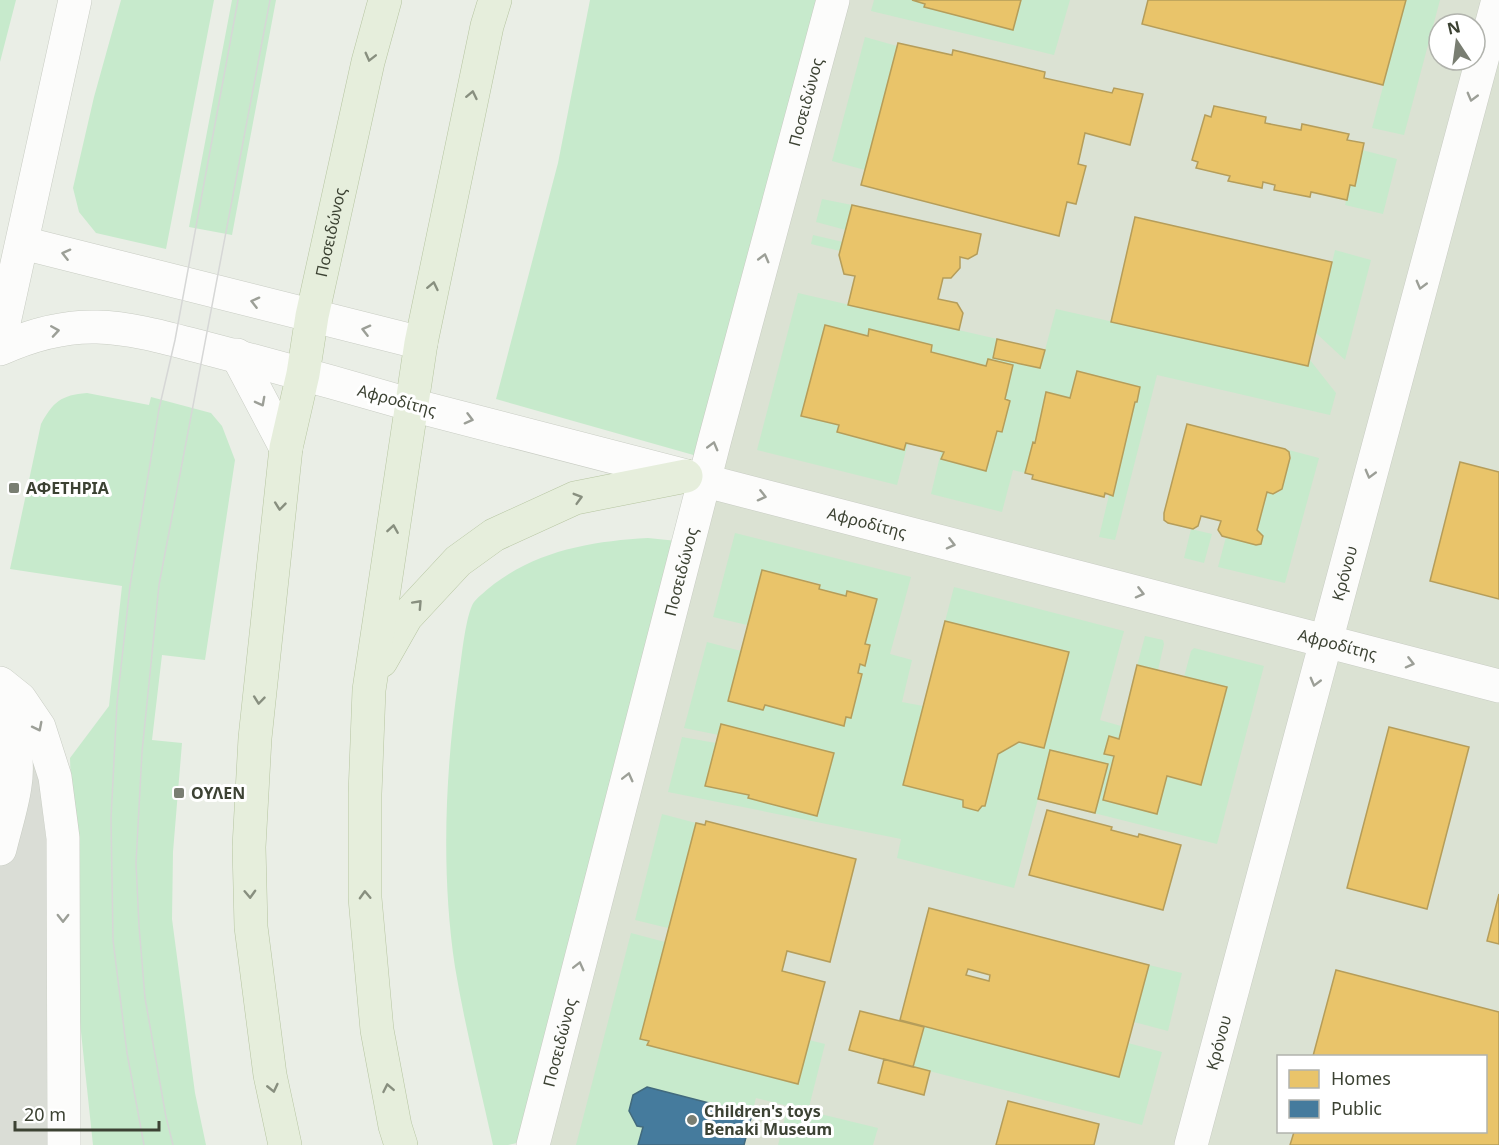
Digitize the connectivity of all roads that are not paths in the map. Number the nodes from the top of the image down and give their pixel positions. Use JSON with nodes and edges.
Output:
{"nodes":[{"id":1,"x":75,"y":0,"type":"edge"},
{"id":2,"x":385,"y":0,"type":"edge"},
{"id":3,"x":495,"y":0,"type":"edge"},
{"id":4,"x":833,"y":0,"type":"edge"},
{"id":5,"x":1498,"y":0,"type":"edge"},
{"id":6,"x":23,"y":243,"type":"junction"},
{"id":7,"x":312,"y":316,"type":"junction"},
{"id":8,"x":0,"y":341,"type":"edge"},
{"id":9,"x":421,"y":343,"type":"junction"},
{"id":10,"x":0,"y":349,"type":"edge"},
{"id":11,"x":237,"y":356,"type":"junction"},
{"id":12,"x":303,"y":374,"type":"junction"},
{"id":13,"x":412,"y":405,"type":"junction"},
{"id":14,"x":286,"y":448,"type":"junction"},
{"id":15,"x":695,"y":478,"type":"junction"},
{"id":16,"x":1326,"y":641,"type":"junction"},
{"id":17,"x":0,"y":683,"type":"edge"},
{"id":18,"x":1499,"y":686,"type":"edge"},
{"id":19,"x":369,"y":690,"type":"junction"},
{"id":20,"x":0,"y":695,"type":"edge"},
{"id":21,"x":0,"y":849,"type":"edge"},
{"id":22,"x":64,"y":1145,"type":"edge"},
{"id":23,"x":285,"y":1145,"type":"edge"},
{"id":24,"x":401,"y":1145,"type":"edge"},
{"id":25,"x":533,"y":1145,"type":"edge"},
{"id":26,"x":1191,"y":1145,"type":"edge"}],
"edges":[{"from":1,"to":6,"type":"street"},
{"from":2,"to":7,"type":"highway","name":"Ποσειδώνος","one_way":true},
{"from":9,"to":3,"type":"highway","one_way":true},
{"from":15,"to":4,"type":"street","name":"Ποσειδώνος","one_way":true},
{"from":5,"to":16,"type":"street","name":"Κρόνου","one_way":true},
{"from":7,"to":6,"type":"street","one_way":true},
{"from":6,"to":8,"type":"street"},
{"from":9,"to":7,"type":"street","one_way":true},
{"from":7,"to":12,"type":"highway","name":"Ποσειδώνος"},
{"from":9,"to":13,"type":"highway"},
{"from":10,"to":11,"type":"street","name":"Αφροδίτης","one_way":true},
{"from":11,"to":12,"type":"street","name":"Αφροδίτης"},
{"from":11,"to":14,"type":"street","one_way":true},
{"from":12,"to":13,"type":"street","name":"Αφροδίτης"},
{"from":12,"to":14,"type":"highway","name":"Ποσειδώνος"},
{"from":13,"to":15,"type":"street","name":"Αφροδίτης","one_way":true},
{"from":19,"to":13,"type":"highway","one_way":true},
{"from":14,"to":23,"type":"highway","name":"Ποσειδώνος","one_way":true},
{"from":15,"to":16,"type":"street","name":"Αφροδίτης","one_way":true},
{"from":19,"to":15,"type":"highway","one_way":true},
{"from":25,"to":15,"type":"street","name":"Ποσειδώνος","one_way":true},
{"from":16,"to":18,"type":"street","name":"Αφροδίτης","one_way":true},
{"from":16,"to":26,"type":"street","name":"Κρόνου","one_way":true},
{"from":17,"to":22,"type":"street","one_way":true},
{"from":24,"to":19,"type":"highway","one_way":true},
{"from":20,"to":21,"type":"street"}]}
